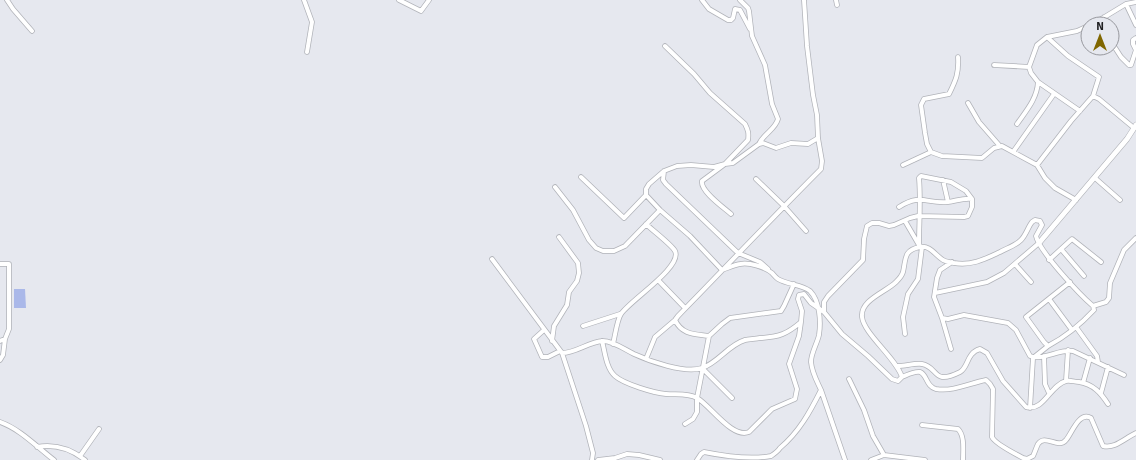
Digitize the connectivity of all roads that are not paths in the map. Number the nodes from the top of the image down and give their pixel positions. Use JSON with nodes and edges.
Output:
{"nodes":[{"id":1,"x":7,"y":0,"type":"edge"},
{"id":2,"x":304,"y":0,"type":"edge"},
{"id":3,"x":399,"y":0,"type":"edge"},
{"id":4,"x":430,"y":0,"type":"edge"},
{"id":5,"x":702,"y":0,"type":"edge"},
{"id":6,"x":740,"y":0,"type":"edge"},
{"id":7,"x":804,"y":0,"type":"edge"},
{"id":8,"x":1136,"y":2,"type":"edge"},
{"id":9,"x":1126,"y":4,"type":"junction"},
{"id":10,"x":1106,"y":16,"type":"edge"},
{"id":11,"x":1136,"y":25,"type":"edge"},
{"id":12,"x":1080,"y":30,"type":"edge"},
{"id":13,"x":32,"y":31,"type":"dead end"},
{"id":14,"x":752,"y":36,"type":"junction"},
{"id":15,"x":1047,"y":37,"type":"junction"},
{"id":16,"x":1136,"y":38,"type":"edge"},
{"id":17,"x":666,"y":46,"type":"dead end"},
{"id":18,"x":1136,"y":50,"type":"edge"},
{"id":19,"x":307,"y":52,"type":"dead end"},
{"id":20,"x":1120,"y":55,"type":"edge"},
{"id":21,"x":958,"y":57,"type":"dead end"},
{"id":22,"x":994,"y":65,"type":"dead end"},
{"id":23,"x":1029,"y":67,"type":"junction"},
{"id":24,"x":1038,"y":82,"type":"junction"},
{"id":25,"x":1054,"y":94,"type":"junction"},
{"id":26,"x":1094,"y":96,"type":"junction"},
{"id":27,"x":968,"y":104,"type":"dead end"},
{"id":28,"x":1080,"y":111,"type":"junction"},
{"id":29,"x":1017,"y":124,"type":"dead end"},
{"id":30,"x":1135,"y":127,"type":"edge"},
{"id":31,"x":818,"y":138,"type":"junction"},
{"id":32,"x":759,"y":144,"type":"junction"},
{"id":33,"x":999,"y":145,"type":"junction"},
{"id":34,"x":931,"y":152,"type":"junction"},
{"id":35,"x":1013,"y":152,"type":"junction"},
{"id":36,"x":725,"y":164,"type":"junction"},
{"id":37,"x":903,"y":165,"type":"dead end"},
{"id":38,"x":1037,"y":165,"type":"junction"},
{"id":39,"x":664,"y":171,"type":"junction"},
{"id":40,"x":581,"y":177,"type":"dead end"},
{"id":41,"x":1095,"y":178,"type":"junction"},
{"id":42,"x":756,"y":179,"type":"dead end"},
{"id":43,"x":943,"y":180,"type":"junction"},
{"id":44,"x":555,"y":187,"type":"dead end"},
{"id":45,"x":646,"y":195,"type":"junction"},
{"id":46,"x":972,"y":199,"type":"junction"},
{"id":47,"x":920,"y":200,"type":"junction"},
{"id":48,"x":1076,"y":200,"type":"junction"},
{"id":49,"x":1120,"y":200,"type":"dead end"},
{"id":50,"x":948,"y":202,"type":"junction"},
{"id":51,"x":784,"y":206,"type":"junction"},
{"id":52,"x":899,"y":207,"type":"dead end"},
{"id":53,"x":660,"y":210,"type":"junction"},
{"id":54,"x":730,"y":214,"type":"dead end"},
{"id":55,"x":918,"y":216,"type":"junction"},
{"id":56,"x":905,"y":221,"type":"junction"},
{"id":57,"x":646,"y":224,"type":"junction"},
{"id":58,"x":806,"y":231,"type":"dead end"},
{"id":59,"x":559,"y":237,"type":"dead end"},
{"id":60,"x":1136,"y":238,"type":"edge"},
{"id":61,"x":1039,"y":243,"type":"junction"},
{"id":62,"x":921,"y":246,"type":"junction"},
{"id":63,"x":1061,"y":249,"type":"junction"},
{"id":64,"x":738,"y":253,"type":"junction"},
{"id":65,"x":492,"y":259,"type":"dead end"},
{"id":66,"x":1049,"y":260,"type":"junction"},
{"id":67,"x":952,"y":262,"type":"junction"},
{"id":68,"x":1101,"y":262,"type":"dead end"},
{"id":69,"x":0,"y":264,"type":"edge"},
{"id":70,"x":1015,"y":264,"type":"junction"},
{"id":71,"x":722,"y":270,"type":"junction"},
{"id":72,"x":772,"y":272,"type":"junction"},
{"id":73,"x":1084,"y":276,"type":"dead end"},
{"id":74,"x":658,"y":280,"type":"junction"},
{"id":75,"x":1031,"y":282,"type":"dead end"},
{"id":76,"x":1070,"y":282,"type":"junction"},
{"id":77,"x":794,"y":284,"type":"junction"},
{"id":78,"x":935,"y":293,"type":"junction"},
{"id":79,"x":1049,"y":298,"type":"junction"},
{"id":80,"x":1093,"y":306,"type":"junction"},
{"id":81,"x":685,"y":308,"type":"junction"},
{"id":82,"x":819,"y":309,"type":"junction"},
{"id":83,"x":824,"y":312,"type":"junction"},
{"id":84,"x":620,"y":314,"type":"junction"},
{"id":85,"x":942,"y":318,"type":"junction"},
{"id":86,"x":675,"y":320,"type":"junction"},
{"id":87,"x":801,"y":322,"type":"junction"},
{"id":88,"x":583,"y":326,"type":"dead end"},
{"id":89,"x":1074,"y":329,"type":"junction"},
{"id":90,"x":544,"y":330,"type":"junction"},
{"id":91,"x":905,"y":334,"type":"dead end"},
{"id":92,"x":709,"y":336,"type":"junction"},
{"id":93,"x":5,"y":339,"type":"junction"},
{"id":94,"x":602,"y":341,"type":"junction"},
{"id":95,"x":0,"y":342,"type":"edge"},
{"id":96,"x":552,"y":342,"type":"junction"},
{"id":97,"x":613,"y":344,"type":"junction"},
{"id":98,"x":1048,"y":346,"type":"junction"},
{"id":99,"x":951,"y":349,"type":"dead end"},
{"id":100,"x":1068,"y":350,"type":"junction"},
{"id":101,"x":561,"y":352,"type":"junction"},
{"id":102,"x":1044,"y":356,"type":"junction"},
{"id":103,"x":1033,"y":358,"type":"junction"},
{"id":104,"x":1090,"y":358,"type":"junction"},
{"id":105,"x":0,"y":360,"type":"edge"},
{"id":106,"x":646,"y":360,"type":"junction"},
{"id":107,"x":1098,"y":362,"type":"junction"},
{"id":108,"x":898,"y":366,"type":"junction"},
{"id":109,"x":1108,"y":367,"type":"junction"},
{"id":110,"x":702,"y":368,"type":"junction"},
{"id":111,"x":1124,"y":375,"type":"dead end"},
{"id":112,"x":902,"y":377,"type":"junction"},
{"id":113,"x":849,"y":379,"type":"dead end"},
{"id":114,"x":1066,"y":381,"type":"junction"},
{"id":115,"x":1083,"y":383,"type":"junction"},
{"id":116,"x":821,"y":390,"type":"junction"},
{"id":117,"x":1049,"y":393,"type":"junction"},
{"id":118,"x":1101,"y":394,"type":"junction"},
{"id":119,"x":697,"y":398,"type":"junction"},
{"id":120,"x":732,"y":398,"type":"dead end"},
{"id":121,"x":1108,"y":404,"type":"dead end"},
{"id":122,"x":1030,"y":408,"type":"junction"},
{"id":123,"x":0,"y":422,"type":"edge"},
{"id":124,"x":685,"y":424,"type":"dead end"},
{"id":125,"x":922,"y":425,"type":"dead end"},
{"id":126,"x":99,"y":429,"type":"dead end"},
{"id":127,"x":1136,"y":433,"type":"edge"},
{"id":128,"x":37,"y":446,"type":"junction"},
{"id":129,"x":884,"y":455,"type":"junction"},
{"id":130,"x":80,"y":456,"type":"junction"},
{"id":131,"x":54,"y":460,"type":"edge"},
{"id":132,"x":85,"y":460,"type":"edge"},
{"id":133,"x":592,"y":460,"type":"edge"},
{"id":134,"x":598,"y":460,"type":"edge"},
{"id":135,"x":660,"y":460,"type":"edge"},
{"id":136,"x":697,"y":460,"type":"edge"},
{"id":137,"x":845,"y":460,"type":"edge"},
{"id":138,"x":871,"y":460,"type":"edge"},
{"id":139,"x":925,"y":460,"type":"edge"},
{"id":140,"x":963,"y":460,"type":"edge"}],
"edges":[{"from":1,"to":13,"type":"street"},
{"from":2,"to":19,"type":"street"},
{"from":3,"to":4,"type":"street"},
{"from":5,"to":14,"type":"street"},
{"from":6,"to":14,"type":"street"},
{"from":7,"to":31,"type":"street"},
{"from":8,"to":9,"type":"street"},
{"from":9,"to":10,"type":"street"},
{"from":9,"to":11,"type":"street"},
{"from":12,"to":15,"type":"street"},
{"from":14,"to":32,"type":"street"},
{"from":15,"to":23,"type":"street"},
{"from":15,"to":26,"type":"street"},
{"from":16,"to":18,"type":"street"},
{"from":17,"to":36,"type":"street"},
{"from":18,"to":20,"type":"street"},
{"from":21,"to":34,"type":"street"},
{"from":22,"to":23,"type":"street"},
{"from":23,"to":24,"type":"street"},
{"from":24,"to":25,"type":"street"},
{"from":24,"to":29,"type":"street"},
{"from":25,"to":28,"type":"street"},
{"from":25,"to":35,"type":"street"},
{"from":26,"to":28,"type":"street"},
{"from":26,"to":30,"type":"street"},
{"from":27,"to":33,"type":"street"},
{"from":28,"to":38,"type":"street"},
{"from":30,"to":41,"type":"street"},
{"from":31,"to":32,"type":"street"},
{"from":31,"to":51,"type":"street"},
{"from":32,"to":36,"type":"street"},
{"from":33,"to":34,"type":"street"},
{"from":33,"to":35,"type":"street"},
{"from":34,"to":37,"type":"street"},
{"from":35,"to":38,"type":"street"},
{"from":36,"to":39,"type":"street"},
{"from":36,"to":54,"type":"street"},
{"from":38,"to":48,"type":"street"},
{"from":39,"to":45,"type":"street"},
{"from":39,"to":64,"type":"street"},
{"from":40,"to":45,"type":"street"},
{"from":41,"to":48,"type":"street"},
{"from":41,"to":49,"type":"street"},
{"from":42,"to":51,"type":"street"},
{"from":43,"to":46,"type":"street"},
{"from":43,"to":47,"type":"street"},
{"from":43,"to":50,"type":"street"},
{"from":44,"to":57,"type":"street"},
{"from":45,"to":53,"type":"street"},
{"from":46,"to":50,"type":"street"},
{"from":46,"to":55,"type":"street"},
{"from":47,"to":50,"type":"street"},
{"from":47,"to":52,"type":"street"},
{"from":47,"to":55,"type":"street"},
{"from":48,"to":61,"type":"street"},
{"from":51,"to":58,"type":"street"},
{"from":51,"to":64,"type":"street"},
{"from":53,"to":57,"type":"street"},
{"from":53,"to":71,"type":"street"},
{"from":55,"to":56,"type":"street"},
{"from":55,"to":62,"type":"street"},
{"from":56,"to":62,"type":"street"},
{"from":56,"to":83,"type":"street"},
{"from":57,"to":74,"type":"street"},
{"from":59,"to":96,"type":"street"},
{"from":60,"to":80,"type":"street"},
{"from":61,"to":66,"type":"street"},
{"from":61,"to":67,"type":"street"},
{"from":61,"to":70,"type":"street"},
{"from":62,"to":67,"type":"street"},
{"from":62,"to":91,"type":"street"},
{"from":62,"to":108,"type":"street"},
{"from":63,"to":66,"type":"street"},
{"from":63,"to":68,"type":"street"},
{"from":63,"to":73,"type":"street"},
{"from":64,"to":71,"type":"street"},
{"from":64,"to":72,"type":"street"},
{"from":65,"to":90,"type":"street"},
{"from":66,"to":76,"type":"street"},
{"from":67,"to":78,"type":"street"},
{"from":69,"to":93,"type":"street"},
{"from":70,"to":75,"type":"street"},
{"from":70,"to":78,"type":"street"},
{"from":71,"to":72,"type":"street"},
{"from":71,"to":81,"type":"street"},
{"from":72,"to":77,"type":"street"},
{"from":74,"to":81,"type":"street"},
{"from":74,"to":84,"type":"street"},
{"from":76,"to":79,"type":"street"},
{"from":76,"to":80,"type":"street"},
{"from":77,"to":82,"type":"street"},
{"from":77,"to":92,"type":"street"},
{"from":78,"to":85,"type":"street"},
{"from":79,"to":89,"type":"street"},
{"from":79,"to":98,"type":"street"},
{"from":80,"to":89,"type":"street"},
{"from":81,"to":86,"type":"street"},
{"from":82,"to":83,"type":"street"},
{"from":82,"to":87,"type":"street"},
{"from":82,"to":116,"type":"street"},
{"from":83,"to":112,"type":"street"},
{"from":84,"to":88,"type":"street"},
{"from":84,"to":97,"type":"street"},
{"from":85,"to":99,"type":"street"},
{"from":85,"to":103,"type":"street"},
{"from":86,"to":92,"type":"street"},
{"from":86,"to":106,"type":"street"},
{"from":87,"to":110,"type":"street"},
{"from":87,"to":119,"type":"street"},
{"from":89,"to":98,"type":"street"},
{"from":89,"to":107,"type":"street"},
{"from":90,"to":96,"type":"street"},
{"from":90,"to":101,"type":"street"},
{"from":92,"to":110,"type":"street"},
{"from":93,"to":95,"type":"street"},
{"from":93,"to":105,"type":"street"},
{"from":94,"to":97,"type":"street"},
{"from":94,"to":101,"type":"street"},
{"from":94,"to":119,"type":"street"},
{"from":96,"to":101,"type":"street"},
{"from":97,"to":106,"type":"street"},
{"from":98,"to":103,"type":"street"},
{"from":100,"to":102,"type":"street"},
{"from":100,"to":104,"type":"street"},
{"from":100,"to":114,"type":"street"},
{"from":101,"to":133,"type":"street"},
{"from":102,"to":103,"type":"street"},
{"from":102,"to":117,"type":"street"},
{"from":103,"to":122,"type":"street"},
{"from":104,"to":107,"type":"street"},
{"from":104,"to":115,"type":"street"},
{"from":106,"to":110,"type":"street"},
{"from":107,"to":109,"type":"street"},
{"from":108,"to":112,"type":"street"},
{"from":108,"to":122,"type":"street"},
{"from":109,"to":111,"type":"street"},
{"from":109,"to":118,"type":"street"},
{"from":110,"to":119,"type":"street"},
{"from":110,"to":120,"type":"street"},
{"from":112,"to":127,"type":"street"},
{"from":113,"to":129,"type":"street"},
{"from":114,"to":115,"type":"street"},
{"from":114,"to":117,"type":"street"},
{"from":115,"to":118,"type":"street"},
{"from":116,"to":136,"type":"street"},
{"from":116,"to":137,"type":"street"},
{"from":117,"to":122,"type":"street"},
{"from":118,"to":121,"type":"street"},
{"from":119,"to":124,"type":"street"},
{"from":123,"to":128,"type":"street"},
{"from":125,"to":140,"type":"street"},
{"from":126,"to":130,"type":"street"},
{"from":128,"to":130,"type":"street"},
{"from":128,"to":131,"type":"street"},
{"from":129,"to":138,"type":"street"},
{"from":129,"to":139,"type":"street"},
{"from":130,"to":132,"type":"street"},
{"from":134,"to":135,"type":"street"}]}
